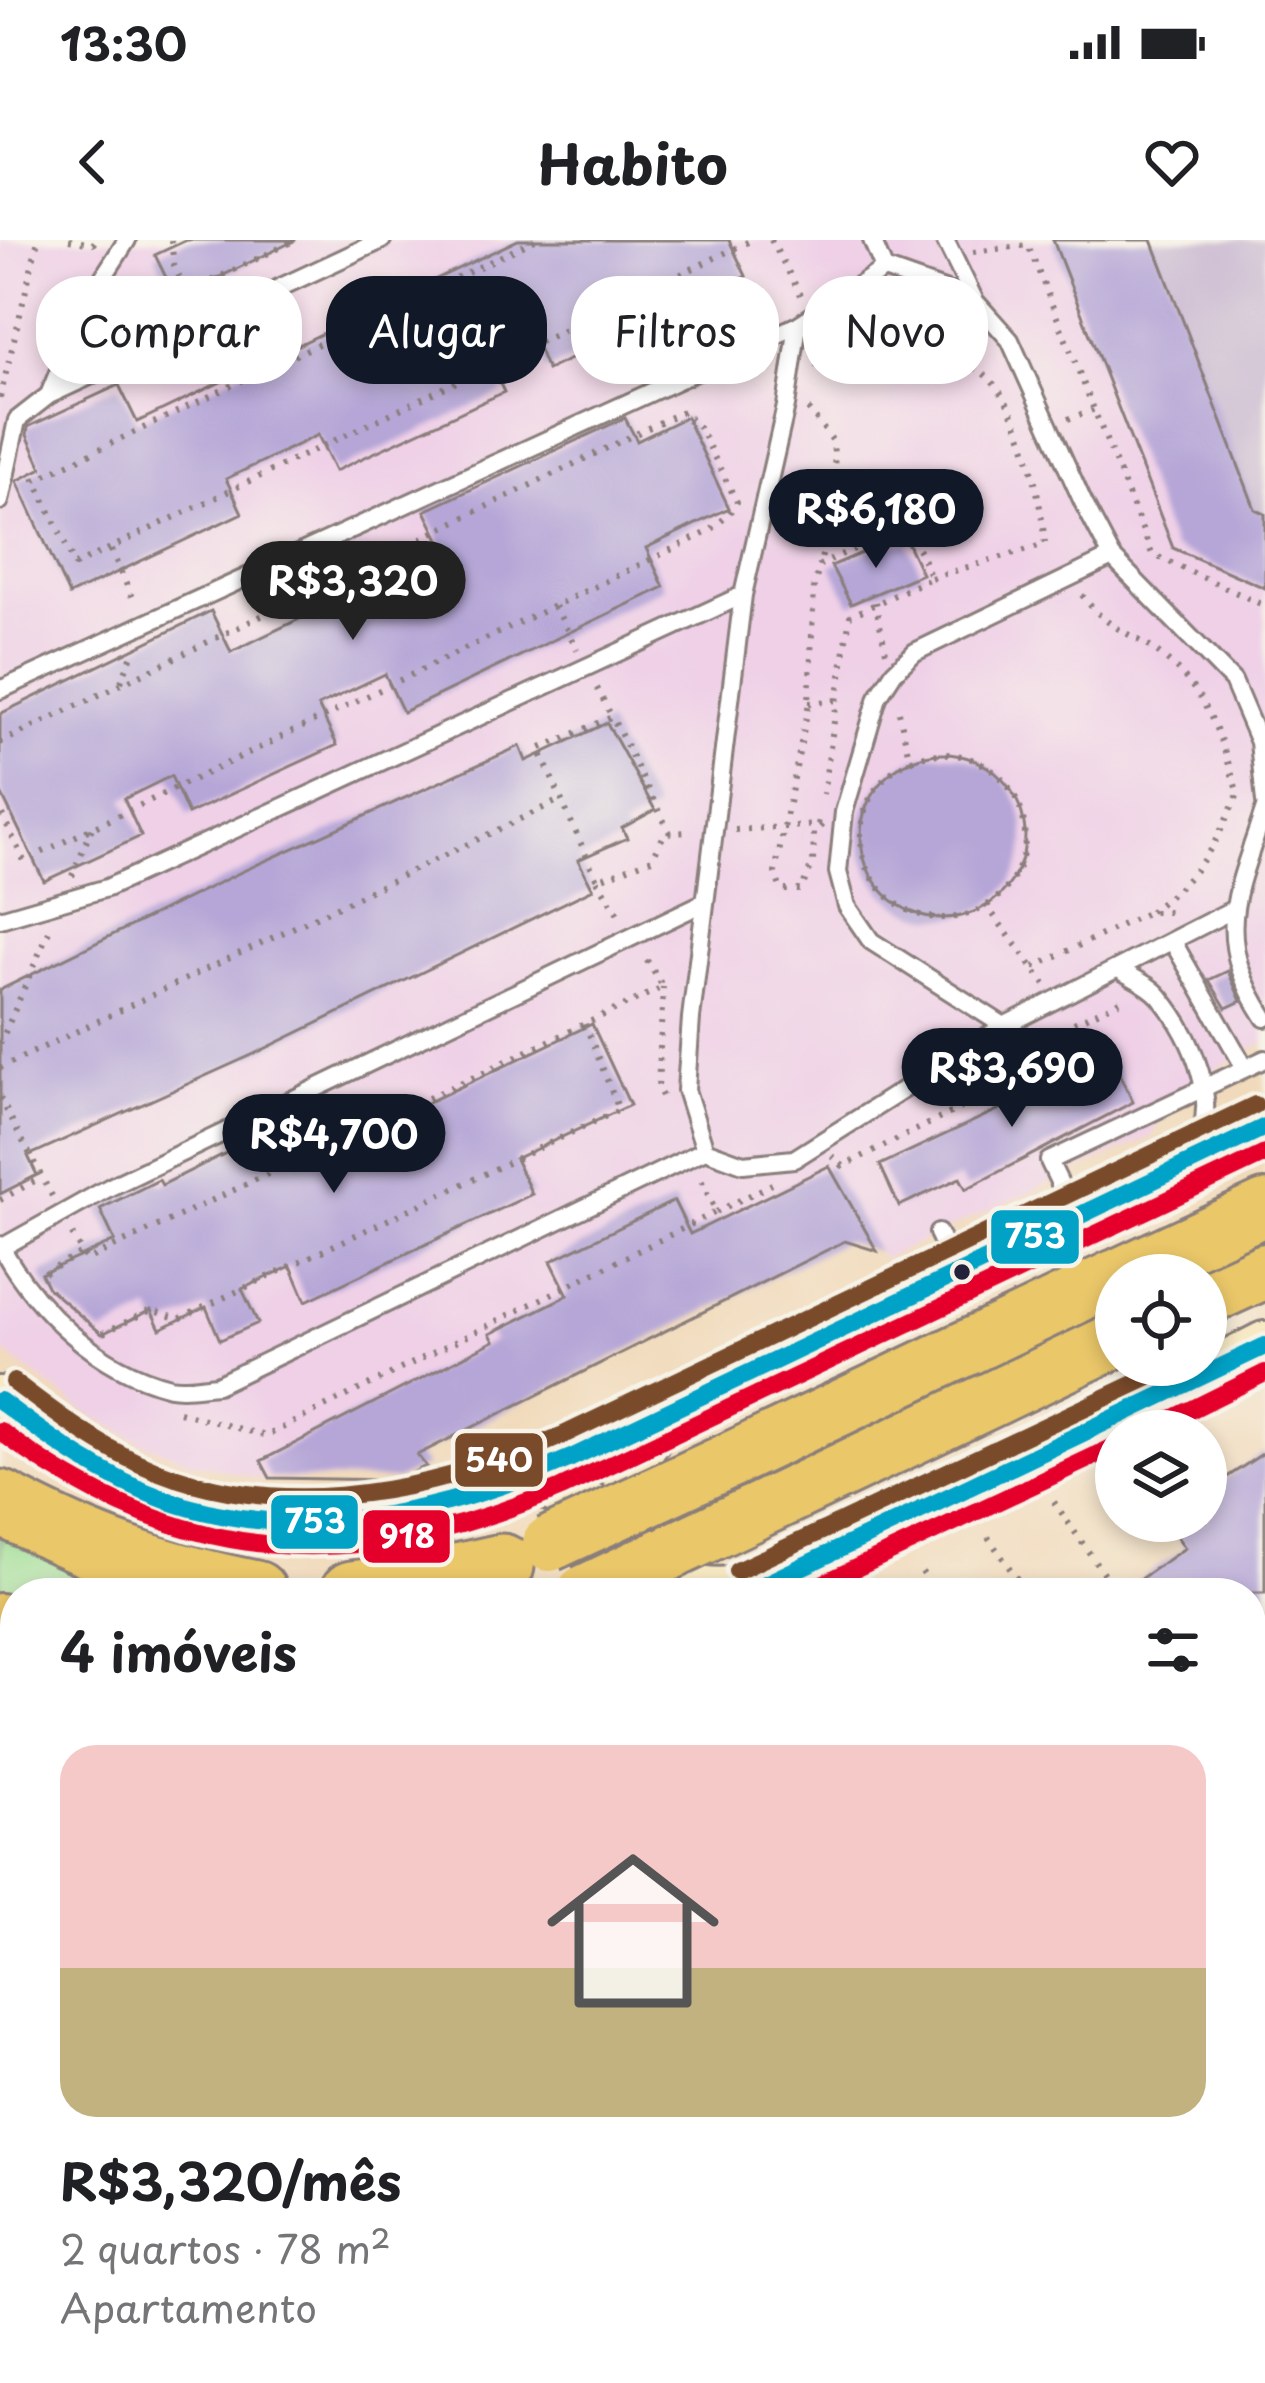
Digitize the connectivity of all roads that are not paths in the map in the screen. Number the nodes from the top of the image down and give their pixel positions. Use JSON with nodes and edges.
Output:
{"nodes":[{"id":1,"x":127,"y":240,"type":"edge"},
{"id":2,"x":382,"y":240,"type":"edge"},
{"id":3,"x":872,"y":240,"type":"edge"},
{"id":4,"x":945,"y":240,"type":"edge"},
{"id":5,"x":884,"y":268,"type":"junction"},
{"id":6,"x":872,"y":276,"type":"edge"},
{"id":7,"x":906,"y":276,"type":"edge"},
{"id":8,"x":963,"y":276,"type":"edge"},
{"id":9,"x":988,"y":315,"type":"edge"},
{"id":10,"x":803,"y":321,"type":"edge"},
{"id":11,"x":803,"y":330,"type":"edge"},
{"id":12,"x":49,"y":395,"type":"junction"},
{"id":13,"x":0,"y":501,"type":"edge"},
{"id":14,"x":1112,"y":557,"type":"junction"},
{"id":15,"x":743,"y":595,"type":"junction"},
{"id":16,"x":0,"y":690,"type":"edge"},
{"id":17,"x":1265,"y":805,"type":"edge"},
{"id":18,"x":705,"y":902,"type":"junction"},
{"id":19,"x":1232,"y":910,"type":"junction"},
{"id":20,"x":0,"y":919,"type":"edge"},
{"id":21,"x":1173,"y":942,"type":"junction"},
{"id":22,"x":1120,"y":970,"type":"junction"},
{"id":23,"x":1265,"y":1018,"type":"edge"},
{"id":24,"x":1004,"y":1025,"type":"junction"},
{"id":25,"x":1265,"y":1059,"type":"edge"},
{"id":26,"x":1245,"y":1068,"type":"junction"},
{"id":27,"x":1205,"y":1087,"type":"junction"},
{"id":28,"x":1265,"y":1127,"type":"edge"},
{"id":29,"x":705,"y":1150,"type":"junction"},
{"id":30,"x":1177,"y":1170,"type":"junction"},
{"id":31,"x":1265,"y":1208,"type":"edge"},
{"id":32,"x":1077,"y":1219,"type":"junction"},
{"id":33,"x":1,"y":1246,"type":"edge"},
{"id":34,"x":1166,"y":1254,"type":"edge"},
{"id":35,"x":1265,"y":1271,"type":"edge"},
{"id":36,"x":1095,"y":1287,"type":"edge"},
{"id":37,"x":1227,"y":1288,"type":"edge"},
{"id":38,"x":1265,"y":1346,"type":"edge"},
{"id":39,"x":1095,"y":1350,"type":"edge"},
{"id":40,"x":0,"y":1401,"type":"edge"},
{"id":41,"x":682,"y":1407,"type":"junction"},
{"id":42,"x":1173,"y":1410,"type":"edge"},
{"id":43,"x":1095,"y":1444,"type":"edge"},
{"id":44,"x":475,"y":1495,"type":"junction"},
{"id":45,"x":0,"y":1502,"type":"edge"},
{"id":46,"x":525,"y":1555,"type":"junction"},
{"id":47,"x":182,"y":1578,"type":"edge"},
{"id":48,"x":443,"y":1578,"type":"edge"},
{"id":49,"x":471,"y":1578,"type":"edge"},
{"id":50,"x":616,"y":1578,"type":"edge"},
{"id":51,"x":623,"y":1578,"type":"edge"},
{"id":52,"x":675,"y":1578,"type":"edge"},
{"id":53,"x":781,"y":1578,"type":"edge"}],
"edges":[{"from":1,"to":12,"type":"lane"},
{"from":2,"to":12,"type":"lane"},
{"from":3,"to":5,"type":"lane"},
{"from":4,"to":8,"type":"lane"},
{"from":5,"to":6,"type":"lane"},
{"from":5,"to":7,"type":"lane"},
{"from":9,"to":14,"type":"lane"},
{"from":10,"to":16,"type":"lane"},
{"from":11,"to":15,"type":"lane"},
{"from":12,"to":13,"type":"lane"},
{"from":14,"to":17,"type":"lane"},
{"from":14,"to":24,"type":"lane"},
{"from":15,"to":18,"type":"lane"},
{"from":15,"to":20,"type":"lane"},
{"from":17,"to":19,"type":"lane"},
{"from":18,"to":29,"type":"lane"},
{"from":18,"to":33,"type":"lane"},
{"from":19,"to":21,"type":"lane"},
{"from":19,"to":23,"type":"lane"},
{"from":21,"to":22,"type":"lane"},
{"from":21,"to":26,"type":"lane"},
{"from":22,"to":24,"type":"lane"},
{"from":22,"to":27,"type":"lane"},
{"from":24,"to":29,"type":"lane"},
{"from":25,"to":26,"type":"lane"},
{"from":26,"to":27,"type":"lane"},
{"from":27,"to":30,"type":"lane"},
{"from":27,"to":32,"type":"lane"},
{"from":28,"to":30,"type":"main road"},
{"from":29,"to":33,"type":"lane"},
{"from":30,"to":32,"type":"main road"},
{"from":31,"to":34,"type":"main road"},
{"from":32,"to":41,"type":"main road"},
{"from":35,"to":37,"type":"main road"},
{"from":36,"to":46,"type":"main road","bridge":true},
{"from":38,"to":42,"type":"main road"},
{"from":39,"to":50,"type":"main road","bridge":true},
{"from":40,"to":44,"type":"main road"},
{"from":41,"to":44,"type":"main road"},
{"from":41,"to":52,"type":"main road"},
{"from":43,"to":53,"type":"main road"},
{"from":44,"to":51,"type":"main road"},
{"from":45,"to":47,"type":"highway"},
{"from":46,"to":48,"type":"highway"},
{"from":46,"to":49,"type":"main road"}]}
